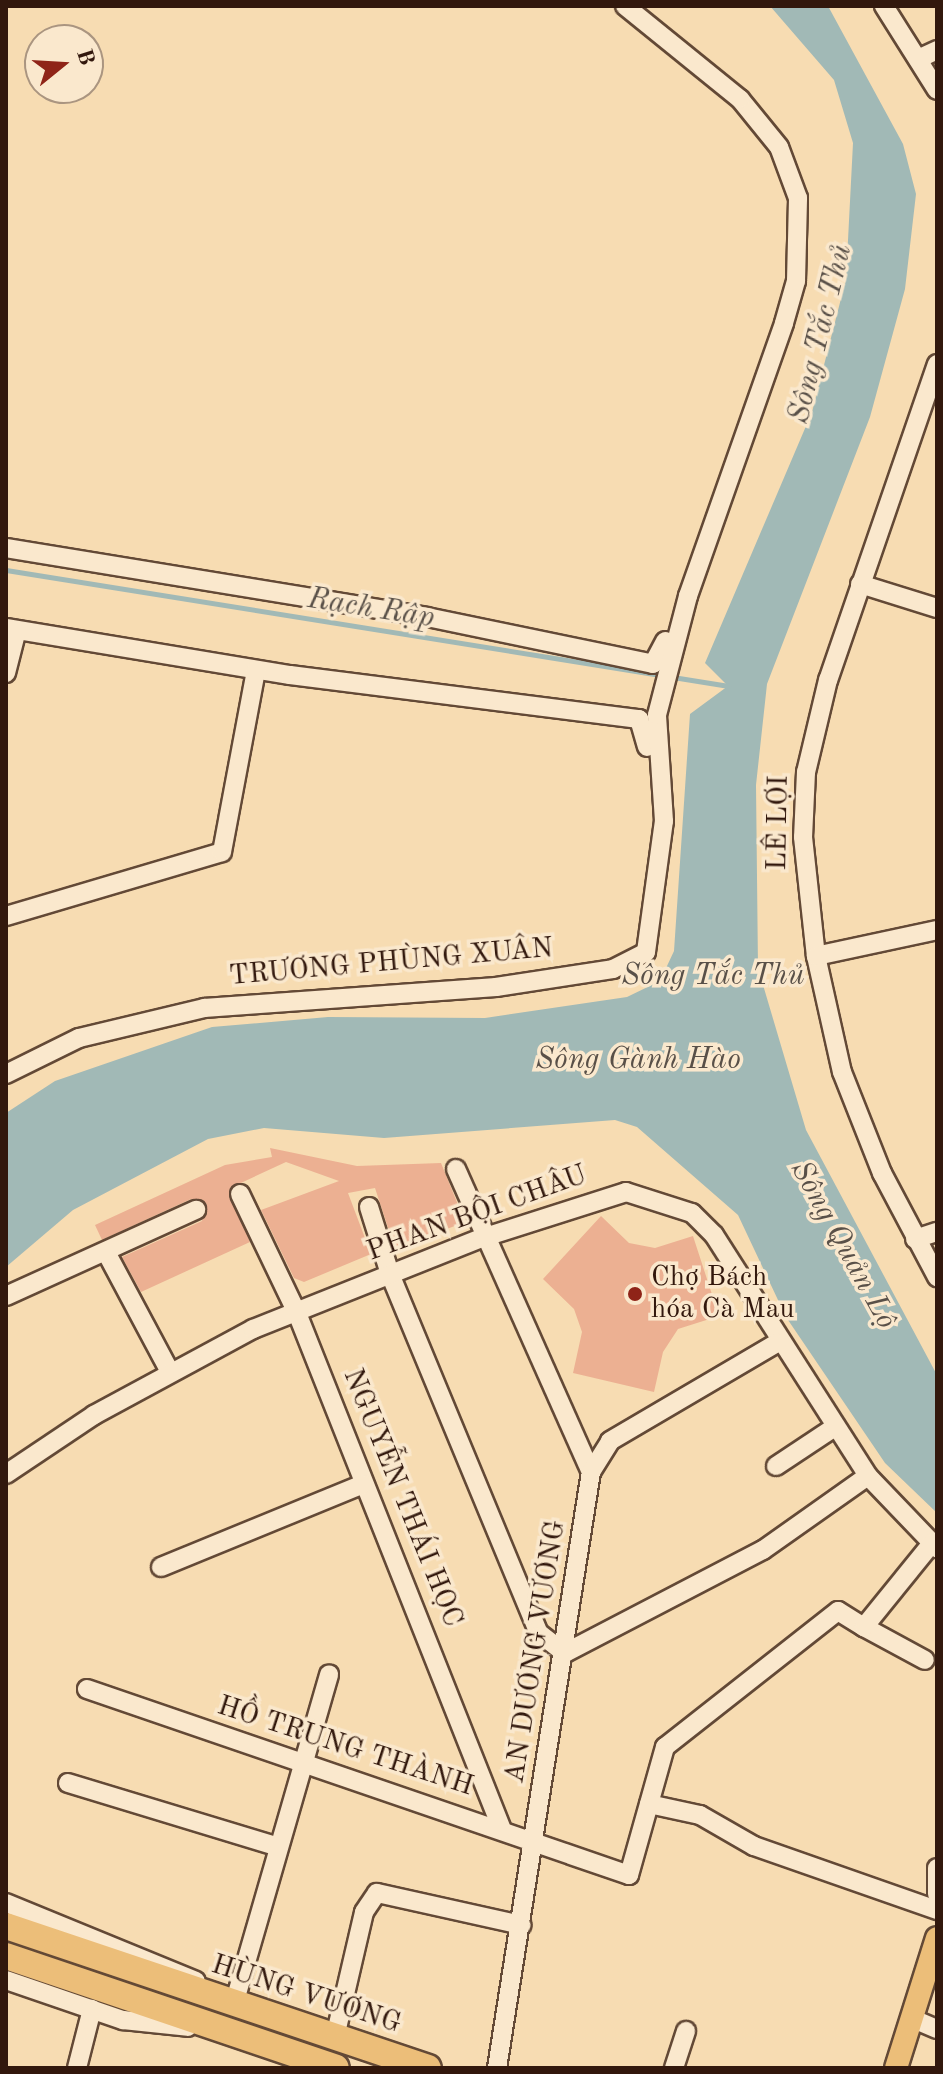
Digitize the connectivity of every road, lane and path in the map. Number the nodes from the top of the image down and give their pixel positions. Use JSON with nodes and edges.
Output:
{"nodes":[{"id":1,"x":625,"y":6,"type":"edge"},
{"id":2,"x":884,"y":6,"type":"edge"},
{"id":3,"x":937,"y":50,"type":"edge"},
{"id":4,"x":918,"y":59,"type":"junction"},
{"id":5,"x":937,"y":90,"type":"edge"},
{"id":6,"x":937,"y":364,"type":"edge"},
{"id":7,"x":6,"y":548,"type":"edge"},
{"id":8,"x":860,"y":584,"type":"junction"},
{"id":9,"x":686,"y":604,"type":"junction"},
{"id":10,"x":937,"y":608,"type":"edge"},
{"id":11,"x":12,"y":629,"type":"edge"},
{"id":12,"x":256,"y":670,"type":"junction"},
{"id":13,"x":6,"y":673,"type":"edge"},
{"id":14,"x":662,"y":795,"type":"junction"},
{"id":15,"x":6,"y":916,"type":"edge"},
{"id":16,"x":937,"y":930,"type":"edge"},
{"id":17,"x":816,"y":956,"type":"junction"},
{"id":18,"x":6,"y":1074,"type":"edge"},
{"id":19,"x":456,"y":1169,"type":"dead end"},
{"id":20,"x":240,"y":1194,"type":"dead end"},
{"id":21,"x":369,"y":1207,"type":"dead end"},
{"id":22,"x":196,"y":1210,"type":"dead end"},
{"id":23,"x":937,"y":1232,"type":"edge"},
{"id":24,"x":482,"y":1238,"type":"junction"},
{"id":25,"x":915,"y":1239,"type":"junction"},
{"id":26,"x":106,"y":1252,"type":"junction"},
{"id":27,"x":390,"y":1274,"type":"junction"},
{"id":28,"x":937,"y":1277,"type":"edge"},
{"id":29,"x":6,"y":1296,"type":"edge"},
{"id":30,"x":297,"y":1313,"type":"junction"},
{"id":31,"x":777,"y":1343,"type":"junction"},
{"id":32,"x":170,"y":1372,"type":"junction"},
{"id":33,"x":835,"y":1427,"type":"junction"},
{"id":34,"x":776,"y":1466,"type":"dead end"},
{"id":35,"x":591,"y":1472,"type":"junction"},
{"id":36,"x":6,"y":1474,"type":"edge"},
{"id":37,"x":868,"y":1476,"type":"junction"},
{"id":38,"x":363,"y":1484,"type":"junction"},
{"id":39,"x":934,"y":1545,"type":"edge"},
{"id":40,"x":161,"y":1567,"type":"dead end"},
{"id":41,"x":864,"y":1627,"type":"junction"},
{"id":42,"x":565,"y":1653,"type":"junction"},
{"id":43,"x":925,"y":1660,"type":"dead end"},
{"id":44,"x":329,"y":1674,"type":"dead end"},
{"id":45,"x":87,"y":1689,"type":"dead end"},
{"id":46,"x":301,"y":1764,"type":"junction"},
{"id":47,"x":68,"y":1783,"type":"dead end"},
{"id":48,"x":649,"y":1804,"type":"junction"},
{"id":49,"x":501,"y":1827,"type":"junction"},
{"id":50,"x":535,"y":1841,"type":"junction"},
{"id":51,"x":278,"y":1847,"type":"junction"},
{"id":52,"x":937,"y":1868,"type":"edge"},
{"id":53,"x":937,"y":1894,"type":"edge"},
{"id":54,"x":6,"y":1903,"type":"edge"},
{"id":55,"x":937,"y":1910,"type":"edge"},
{"id":56,"x":521,"y":1925,"type":"junction"},
{"id":57,"x":6,"y":1926,"type":"edge"},
{"id":58,"x":937,"y":1938,"type":"edge"},
{"id":59,"x":6,"y":1956,"type":"edge"},
{"id":60,"x":6,"y":1980,"type":"edge"},
{"id":61,"x":234,"y":2004,"type":"junction"},
{"id":62,"x":92,"y":2009,"type":"junction"},
{"id":63,"x":911,"y":2018,"type":"junction"},
{"id":64,"x":937,"y":2029,"type":"edge"},
{"id":65,"x":686,"y":2031,"type":"dead end"},
{"id":66,"x":229,"y":2033,"type":"junction"},
{"id":67,"x":335,"y":2037,"type":"junction"},
{"id":68,"x":77,"y":2068,"type":"edge"},
{"id":69,"x":336,"y":2068,"type":"edge"},
{"id":70,"x":428,"y":2068,"type":"edge"},
{"id":71,"x":497,"y":2068,"type":"edge"},
{"id":72,"x":674,"y":2068,"type":"edge"},
{"id":73,"x":896,"y":2068,"type":"edge"}],
"edges":[{"from":1,"to":9,"type":"street"},
{"from":2,"to":4,"type":"street"},
{"from":3,"to":4,"type":"street"},
{"from":4,"to":5,"type":"street"},
{"from":6,"to":8,"type":"street","name":"LÊ LỢI"},
{"from":7,"to":9,"type":"street"},
{"from":8,"to":10,"type":"street"},
{"from":8,"to":17,"type":"street","name":"LÊ LỢI"},
{"from":9,"to":14,"type":"street","name":"TRƯƠNG PHÙNG XUÂN"},
{"from":11,"to":12,"type":"street"},
{"from":11,"to":13,"type":"street"},
{"from":12,"to":14,"type":"street"},
{"from":12,"to":15,"type":"street"},
{"from":14,"to":18,"type":"street","name":"TRƯƠNG PHÙNG XUÂN"},
{"from":16,"to":17,"type":"street"},
{"from":17,"to":25,"type":"street","name":"LÊ LỢI"},
{"from":19,"to":24,"type":"street"},
{"from":20,"to":30,"type":"street","name":"NGUYỄN THÁI HỌC"},
{"from":21,"to":27,"type":"street"},
{"from":22,"to":26,"type":"street"},
{"from":23,"to":25,"type":"street"},
{"from":24,"to":27,"type":"street","name":"PHAN BỘI CHÂU"},
{"from":24,"to":31,"type":"street","name":"PHAN BỘI CHÂU"},
{"from":24,"to":35,"type":"street"},
{"from":25,"to":28,"type":"street","name":"LÊ LỢI"},
{"from":26,"to":29,"type":"street"},
{"from":26,"to":32,"type":"street"},
{"from":27,"to":30,"type":"street","name":"PHAN BỘI CHÂU"},
{"from":27,"to":42,"type":"street"},
{"from":30,"to":32,"type":"street","name":"PHAN BỘI CHÂU"},
{"from":30,"to":38,"type":"street","name":"NGUYỄN THÁI HỌC"},
{"from":31,"to":33,"type":"street","name":"PHAN BỘI CHÂU"},
{"from":31,"to":35,"type":"street","name":"AN DƯƠNG VƯƠNG"},
{"from":32,"to":36,"type":"street","name":"PHAN BỘI CHÂU"},
{"from":33,"to":34,"type":"street"},
{"from":33,"to":37,"type":"street","name":"PHAN BỘI CHÂU"},
{"from":35,"to":42,"type":"street","name":"AN DƯƠNG VƯƠNG"},
{"from":37,"to":39,"type":"street","name":"PHAN BỘI CHÂU"},
{"from":37,"to":42,"type":"street"},
{"from":38,"to":40,"type":"street"},
{"from":38,"to":49,"type":"street","name":"NGUYỄN THÁI HỌC"},
{"from":39,"to":41,"type":"street"},
{"from":41,"to":43,"type":"street"},
{"from":41,"to":48,"type":"street"},
{"from":42,"to":50,"type":"street","name":"AN DƯƠNG VƯƠNG"},
{"from":44,"to":46,"type":"street"},
{"from":45,"to":46,"type":"street","name":"HỒ TRUNG THÀNH"},
{"from":46,"to":49,"type":"street","name":"HỒ TRUNG THÀNH"},
{"from":46,"to":51,"type":"street"},
{"from":47,"to":51,"type":"street"},
{"from":48,"to":50,"type":"street","name":"HỒ TRUNG THÀNH"},
{"from":48,"to":55,"type":"street"},
{"from":49,"to":50,"type":"street","name":"HỒ TRUNG THÀNH"},
{"from":50,"to":56,"type":"street","name":"AN DƯƠNG VƯƠNG"},
{"from":51,"to":61,"type":"street"},
{"from":52,"to":53,"type":"street"},
{"from":54,"to":61,"type":"street"},
{"from":56,"to":67,"type":"street"},
{"from":56,"to":71,"type":"street","name":"AN DƯƠNG VƯƠNG"},
{"from":57,"to":61,"type":"highway","name":"HÙNG VƯƠNG"},
{"from":58,"to":63,"type":"main road"},
{"from":59,"to":66,"type":"highway"},
{"from":60,"to":62,"type":"street"},
{"from":61,"to":67,"type":"highway","name":"HÙNG VƯƠNG"},
{"from":62,"to":66,"type":"street"},
{"from":62,"to":68,"type":"street"},
{"from":63,"to":64,"type":"street"},
{"from":63,"to":73,"type":"main road"},
{"from":65,"to":72,"type":"street"},
{"from":66,"to":69,"type":"highway"},
{"from":67,"to":70,"type":"highway","name":"HÙNG VƯƠNG"}]}
